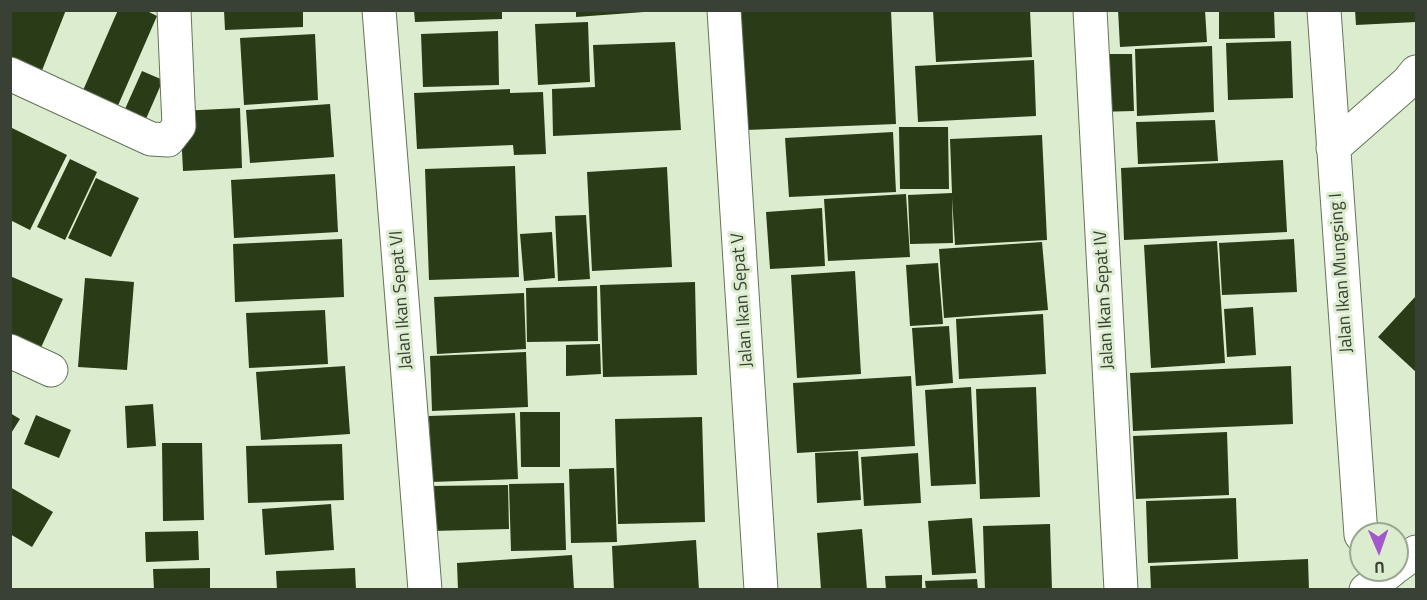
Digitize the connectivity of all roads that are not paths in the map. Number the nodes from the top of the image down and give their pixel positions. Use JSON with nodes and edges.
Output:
{"nodes":[{"id":1,"x":174,"y":10,"type":"edge"},
{"id":2,"x":379,"y":10,"type":"edge"},
{"id":3,"x":724,"y":10,"type":"edge"},
{"id":4,"x":1090,"y":10,"type":"edge"},
{"id":5,"x":1324,"y":10,"type":"edge"},
{"id":6,"x":1416,"y":72,"type":"edge"},
{"id":7,"x":10,"y":74,"type":"edge"},
{"id":8,"x":1333,"y":148,"type":"junction"},
{"id":9,"x":10,"y":351,"type":"edge"},
{"id":10,"x":51,"y":370,"type":"dead end"},
{"id":11,"x":1360,"y":522,"type":"edge"},
{"id":12,"x":425,"y":590,"type":"edge"},
{"id":13,"x":761,"y":590,"type":"edge"},
{"id":14,"x":1121,"y":590,"type":"edge"}],
"edges":[{"from":1,"to":7,"type":"street"},
{"from":2,"to":12,"type":"street","name":"Jalan Ikan Sepat VI"},
{"from":3,"to":13,"type":"street","name":"Jalan Ikan Sepat V"},
{"from":4,"to":14,"type":"street","name":"Jalan Ikan Sepat IV"},
{"from":5,"to":8,"type":"street","name":"Jalan Ikan Mungsing I"},
{"from":6,"to":8,"type":"street"},
{"from":8,"to":11,"type":"street","name":"Jalan Ikan Mungsing I"},
{"from":9,"to":10,"type":"street"}]}
